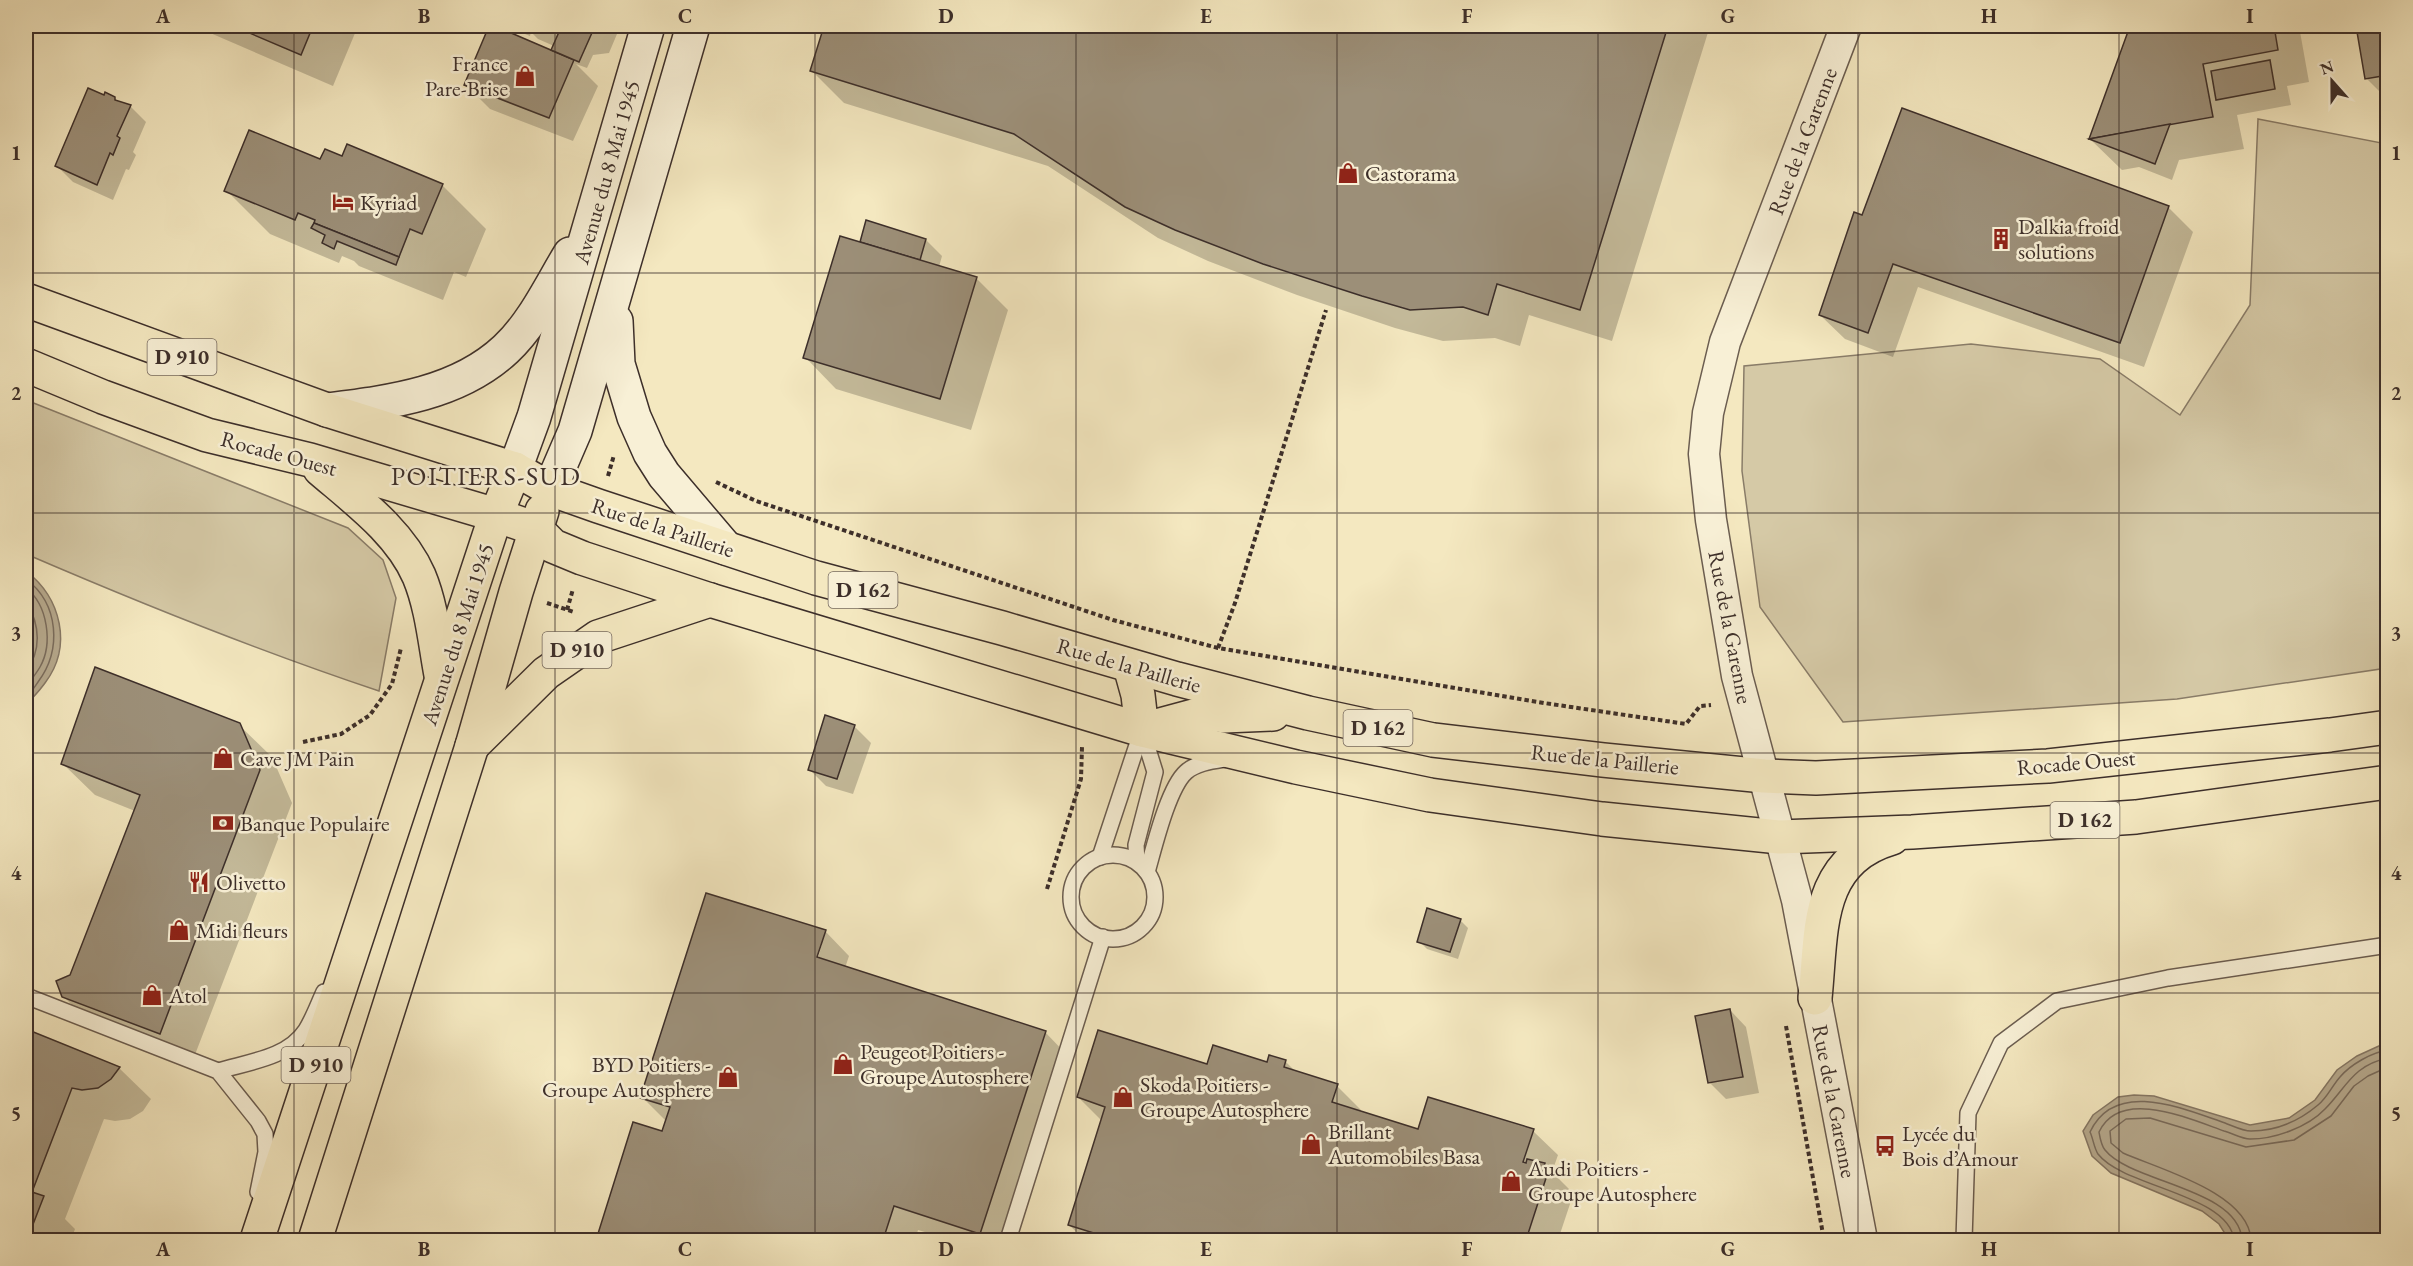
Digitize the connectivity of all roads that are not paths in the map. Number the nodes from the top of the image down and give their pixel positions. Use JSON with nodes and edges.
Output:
{"nodes":[{"id":1,"x":648,"y":26,"type":"edge"},
{"id":2,"x":693,"y":26,"type":"edge"},
{"id":3,"x":1846,"y":26,"type":"edge"},
{"id":4,"x":593,"y":217,"type":"junction"},
{"id":5,"x":615,"y":292,"type":"junction"},
{"id":6,"x":26,"y":300,"type":"edge"},
{"id":7,"x":26,"y":365,"type":"edge"},
{"id":8,"x":327,"y":410,"type":"junction"},
{"id":9,"x":310,"y":460,"type":"junction"},
{"id":10,"x":515,"y":469,"type":"junction"},
{"id":11,"x":550,"y":489,"type":"junction"},
{"id":12,"x":496,"y":515,"type":"junction"},
{"id":13,"x":536,"y":529,"type":"junction"},
{"id":14,"x":726,"y":548,"type":"junction"},
{"id":15,"x":710,"y":600,"type":"junction"},
{"id":16,"x":1130,"y":666,"type":"junction"},
{"id":17,"x":441,"y":679,"type":"junction"},
{"id":18,"x":1308,"y":713,"type":"junction"},
{"id":19,"x":2388,"y":727,"type":"edge"},
{"id":20,"x":1142,"y":730,"type":"junction"},
{"id":21,"x":472,"y":746,"type":"junction"},
{"id":22,"x":1244,"y":754,"type":"junction"},
{"id":23,"x":1764,"y":776,"type":"junction"},
{"id":24,"x":2388,"y":782,"type":"edge"},
{"id":25,"x":1912,"y":832,"type":"junction"},
{"id":26,"x":1780,"y":837,"type":"junction"},
{"id":27,"x":1100,"y":857,"type":"junction"},
{"id":28,"x":1142,"y":867,"type":"junction"},
{"id":29,"x":374,"y":889,"type":"junction"},
{"id":30,"x":1103,"y":938,"type":"junction"},
{"id":31,"x":2388,"y":945,"type":"edge"},
{"id":32,"x":26,"y":996,"type":"edge"},
{"id":33,"x":1815,"y":998,"type":"junction"},
{"id":34,"x":218,"y":1071,"type":"junction"},
{"id":35,"x":247,"y":1240,"type":"edge"},
{"id":36,"x":257,"y":1240,"type":"edge"},
{"id":37,"x":315,"y":1240,"type":"edge"},
{"id":38,"x":1008,"y":1240,"type":"edge"},
{"id":39,"x":1862,"y":1240,"type":"edge"},
{"id":40,"x":1964,"y":1240,"type":"edge"}],
"edges":[{"from":1,"to":4,"type":"main road","name":"Avenue du 8 Mai 1945"},
{"from":2,"to":5,"type":"main road","name":"Avenue du 8 Mai 1945"},
{"from":3,"to":23,"type":"street","name":"Rue de la Garenne"},
{"from":4,"to":8,"type":"main road"},
{"from":4,"to":10,"type":"main road","name":"Avenue du 8 Mai 1945"},
{"from":5,"to":11,"type":"main road","name":"Avenue du 8 Mai 1945"},
{"from":5,"to":14,"type":"main road"},
{"from":6,"to":8,"type":"main road","number":"D 910"},
{"from":7,"to":9,"type":"main road","name":"Rocade Ouest","number":"D 910"},
{"from":8,"to":10,"type":"main road","number":"D 910"},
{"from":9,"to":12,"type":"main road","name":"Rocade Ouest","number":"D 910"},
{"from":9,"to":17,"type":"main road","number":"D 910"},
{"from":10,"to":11,"type":"main road","name":"Rue de la Paillerie","number":"D 910"},
{"from":10,"to":12,"type":"main road","name":"Avenue du 8 Mai 1945","number":"D 910"},
{"from":11,"to":13,"type":"main road","name":"Avenue du 8 Mai 1945","number":"D 910"},
{"from":11,"to":14,"type":"main road","name":"Rue de la Paillerie","number":"D 162"},
{"from":12,"to":13,"type":"main road","name":"Rocade Ouest"},
{"from":12,"to":17,"type":"main road","name":"Avenue du 8 Mai 1945","number":"D 910"},
{"from":13,"to":15,"type":"main road","number":"D 162"},
{"from":13,"to":21,"type":"main road","name":"Avenue du 8 Mai 1945","number":"D 910"},
{"from":14,"to":16,"type":"main road","name":"Rue de la Paillerie","number":"D 162"},
{"from":15,"to":20,"type":"main road","number":"D 162"},
{"from":15,"to":21,"type":"main road","number":"D 910"},
{"from":16,"to":18,"type":"main road","name":"Rue de la Paillerie","number":"D 162"},
{"from":16,"to":20,"type":"main road"},
{"from":17,"to":29,"type":"main road","name":"Avenue du 8 Mai 1945","number":"D 910"},
{"from":18,"to":20,"type":"main road"},
{"from":18,"to":23,"type":"main road","name":"Rue de la Paillerie","number":"D 162"},
{"from":19,"to":23,"type":"main road","name":"Rocade Ouest","number":"D 162"},
{"from":20,"to":22,"type":"main road","number":"D 162"},
{"from":20,"to":27,"type":"lane"},
{"from":20,"to":28,"type":"lane"},
{"from":21,"to":37,"type":"main road","name":"Avenue du 8 Mai 1945","number":"D 910"},
{"from":22,"to":26,"type":"main road","number":"D 162"},
{"from":22,"to":28,"type":"lane"},
{"from":23,"to":26,"type":"street","name":"Rue de la Garenne"},
{"from":24,"to":25,"type":"main road","number":"D 162"},
{"from":25,"to":26,"type":"main road","number":"D 162"},
{"from":25,"to":33,"type":"main road"},
{"from":26,"to":33,"type":"street","name":"Rue de la Garenne"},
{"from":27,"to":28,"type":"lane"},
{"from":27,"to":30,"type":"lane"},
{"from":28,"to":30,"type":"lane"},
{"from":29,"to":34,"type":"lane"},
{"from":29,"to":36,"type":"main road","name":"Avenue du 8 Mai 1945","number":"D 910"},
{"from":30,"to":38,"type":"lane"},
{"from":31,"to":40,"type":"lane"},
{"from":32,"to":34,"type":"lane"},
{"from":33,"to":39,"type":"street","name":"Rue de la Garenne"},
{"from":34,"to":35,"type":"lane"}]}
